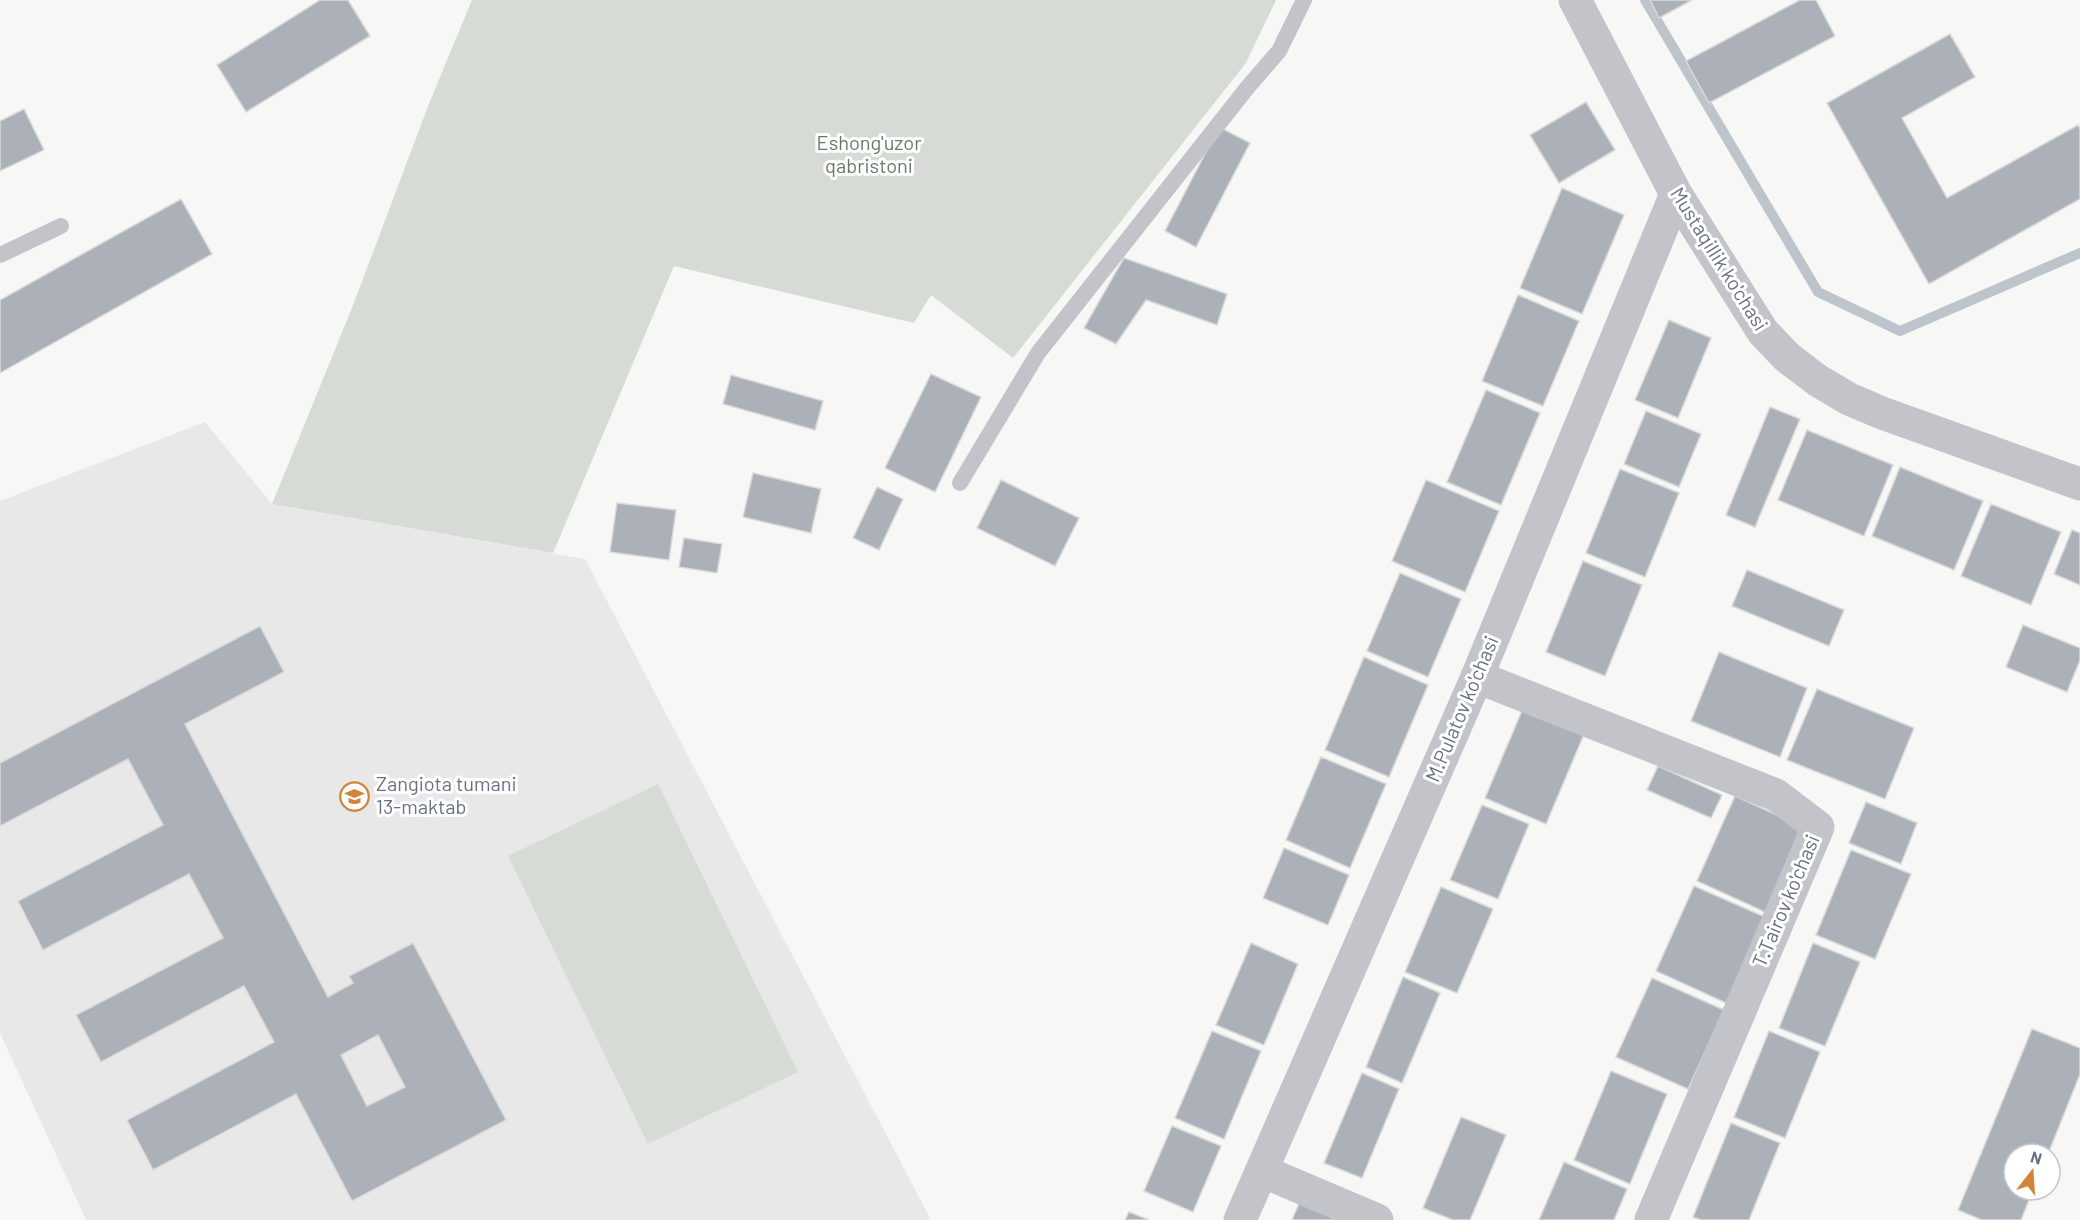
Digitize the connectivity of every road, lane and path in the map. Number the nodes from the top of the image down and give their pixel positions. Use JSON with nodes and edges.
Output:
{"nodes":[{"id":1,"x":1304,"y":0,"type":"edge"},
{"id":2,"x":1575,"y":0,"type":"edge"},
{"id":3,"x":1676,"y":194,"type":"junction"},
{"id":4,"x":61,"y":226,"type":"dead end"},
{"id":5,"x":0,"y":255,"type":"edge"},
{"id":6,"x":960,"y":483,"type":"dead end"},
{"id":7,"x":2080,"y":484,"type":"edge"},
{"id":8,"x":1477,"y":677,"type":"junction"},
{"id":9,"x":1262,"y":1171,"type":"junction"},
{"id":10,"x":1240,"y":1220,"type":"edge"},
{"id":11,"x":1377,"y":1220,"type":"edge"},
{"id":12,"x":1651,"y":1220,"type":"edge"}],
"edges":[{"from":1,"to":6,"type":"lane"},
{"from":2,"to":3,"type":"street","name":"Mustaqillik ko'chasi"},
{"from":3,"to":7,"type":"street","name":"Mustaqillik ko'chasi"},
{"from":3,"to":8,"type":"street","name":"M.Pulatov ko'chasi"},
{"from":4,"to":5,"type":"lane"},
{"from":8,"to":9,"type":"street","name":"M.Pulatov ko'chasi"},
{"from":8,"to":12,"type":"street","name":"T.Tairov ko'chasi"},
{"from":9,"to":10,"type":"street","name":"M.Pulatov ko'chasi"},
{"from":9,"to":11,"type":"street"}]}
